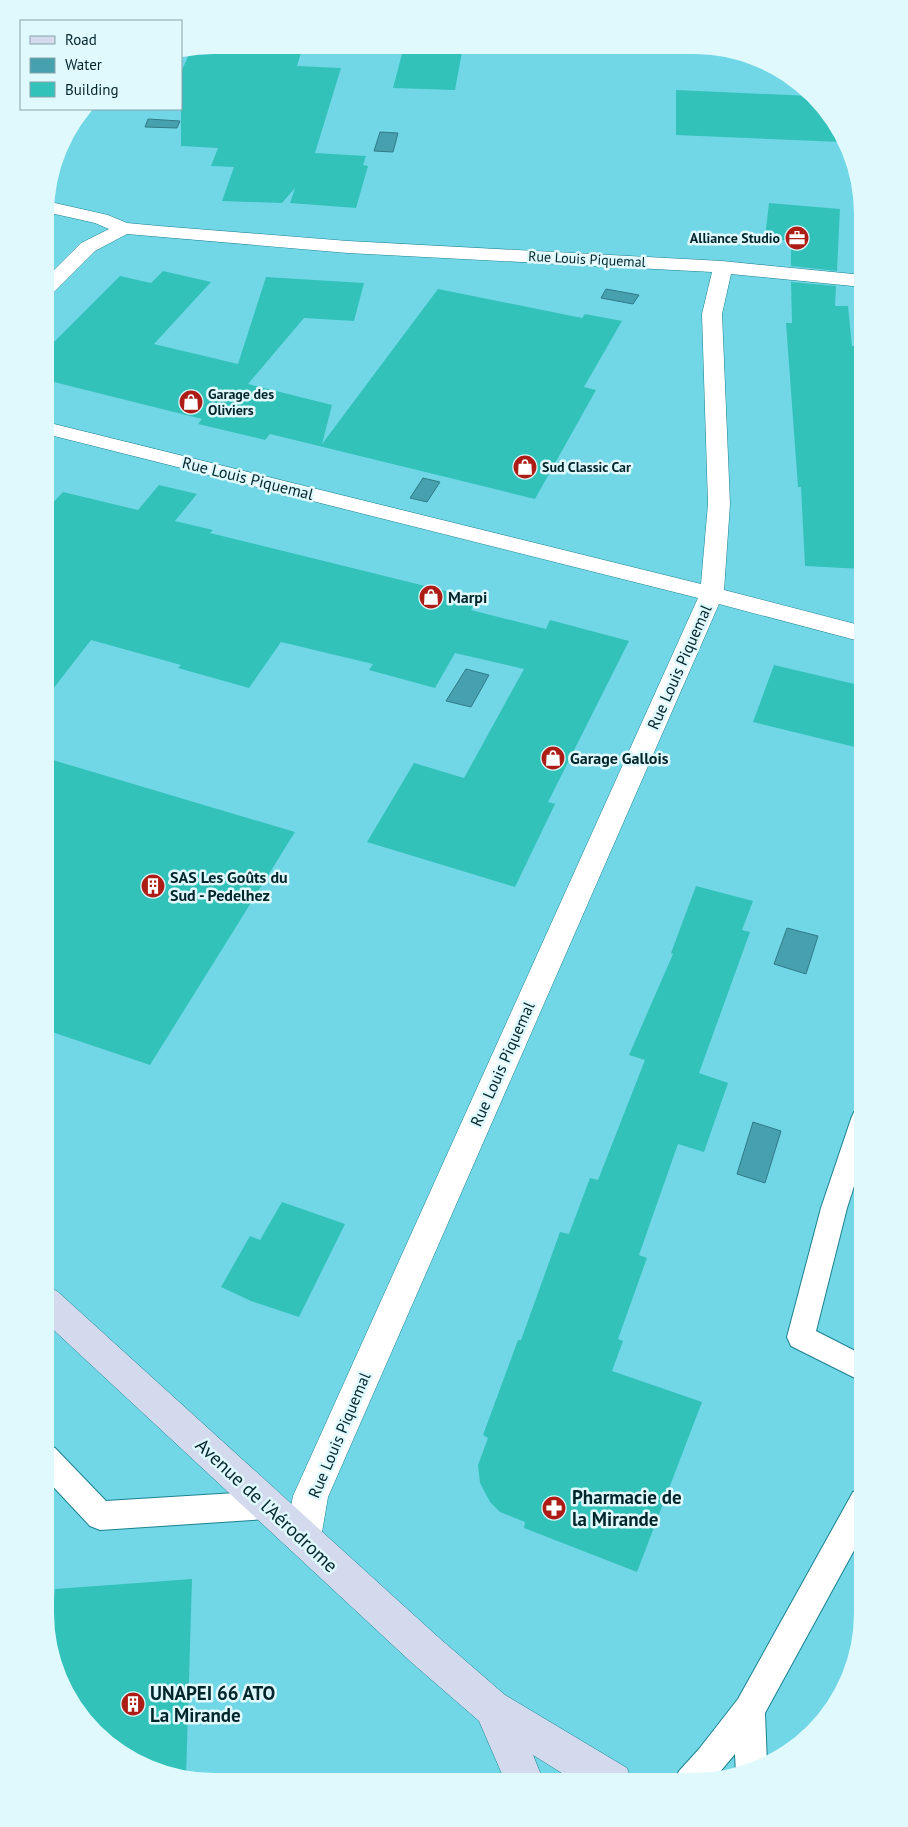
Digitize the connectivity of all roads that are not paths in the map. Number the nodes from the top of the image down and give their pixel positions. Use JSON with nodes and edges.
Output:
{"nodes":[{"id":1,"x":54,"y":208,"type":"edge"},
{"id":2,"x":124,"y":228,"type":"junction"},
{"id":3,"x":722,"y":267,"type":"junction"},
{"id":4,"x":854,"y":280,"type":"edge"},
{"id":5,"x":54,"y":281,"type":"edge"},
{"id":6,"x":54,"y":430,"type":"edge"},
{"id":7,"x":712,"y":594,"type":"junction"},
{"id":8,"x":854,"y":632,"type":"edge"},
{"id":9,"x":854,"y":1146,"type":"edge"},
{"id":10,"x":54,"y":1309,"type":"edge"},
{"id":11,"x":854,"y":1364,"type":"edge"},
{"id":12,"x":54,"y":1467,"type":"edge"},
{"id":13,"x":267,"y":1505,"type":"junction"},
{"id":14,"x":854,"y":1521,"type":"edge"},
{"id":15,"x":302,"y":1538,"type":"junction"},
{"id":16,"x":492,"y":1708,"type":"junction"},
{"id":17,"x":749,"y":1710,"type":"junction"},
{"id":18,"x":751,"y":1763,"type":"edge"},
{"id":19,"x":521,"y":1773,"type":"edge"},
{"id":20,"x":598,"y":1773,"type":"edge"},
{"id":21,"x":698,"y":1773,"type":"edge"}],
"edges":[{"from":1,"to":2,"type":"street","name":"Rue Louis Piquemal"},
{"from":2,"to":3,"type":"street","name":"Rue Louis Piquemal"},
{"from":2,"to":5,"type":"street"},
{"from":3,"to":4,"type":"street"},
{"from":3,"to":7,"type":"street","name":"Rue Louis Piquemal"},
{"from":6,"to":7,"type":"street","name":"Rue Louis Piquemal"},
{"from":7,"to":8,"type":"street"},
{"from":7,"to":15,"type":"street","name":"Rue Louis Piquemal"},
{"from":9,"to":11,"type":"lane"},
{"from":10,"to":13,"type":"main road","name":"Avenue de l'Aérodrome"},
{"from":12,"to":13,"type":"lane"},
{"from":13,"to":15,"type":"main road","name":"Avenue de l'Aérodrome"},
{"from":14,"to":17,"type":"lane"},
{"from":15,"to":16,"type":"main road","name":"Avenue de l'Aérodrome"},
{"from":16,"to":19,"type":"main road","name":"Avenue de l'Aérodrome"},
{"from":16,"to":20,"type":"main road","name":"Avenue de l'Aérodrome"},
{"from":17,"to":18,"type":"lane"},
{"from":17,"to":21,"type":"lane"}]}
